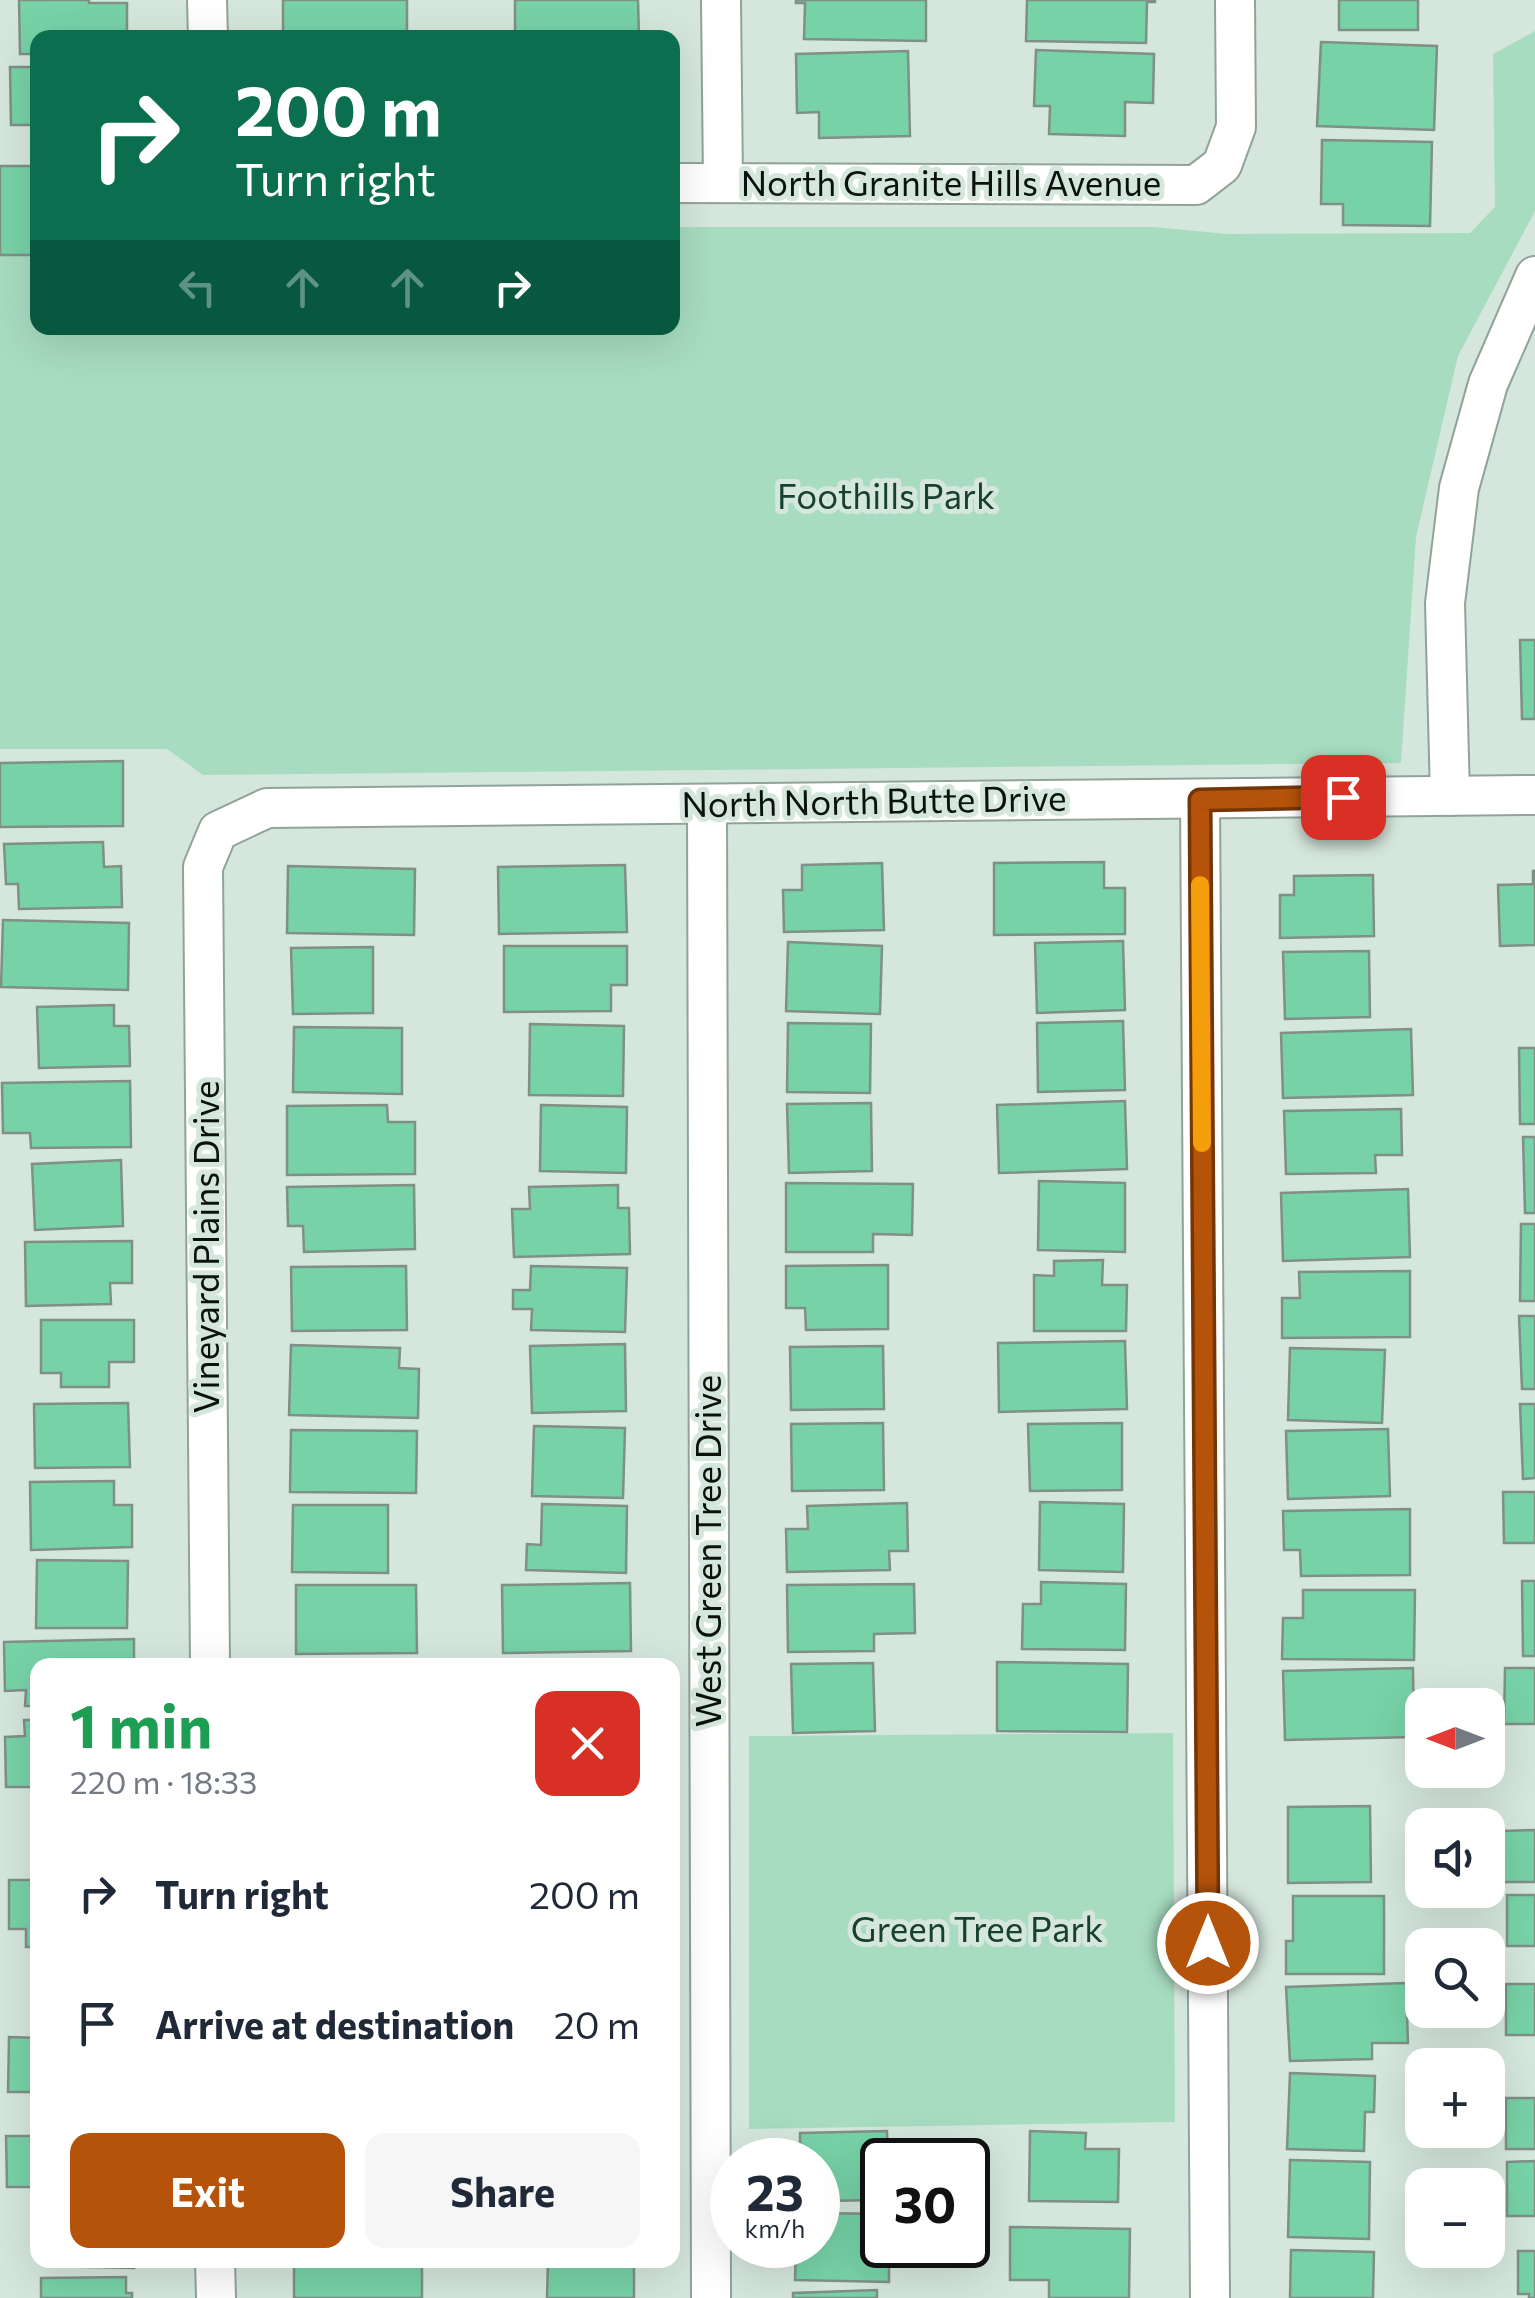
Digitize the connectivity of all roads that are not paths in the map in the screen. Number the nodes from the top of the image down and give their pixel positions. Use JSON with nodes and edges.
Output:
{"nodes":[{"id":1,"x":207,"y":0,"type":"edge"},
{"id":2,"x":721,"y":0,"type":"edge"},
{"id":3,"x":1235,"y":0,"type":"edge"},
{"id":4,"x":208,"y":30,"type":"edge"},
{"id":5,"x":680,"y":182,"type":"edge"},
{"id":6,"x":723,"y":182,"type":"junction"},
{"id":7,"x":1535,"y":276,"type":"edge"},
{"id":8,"x":1535,"y":795,"type":"edge"},
{"id":9,"x":1450,"y":796,"type":"junction"},
{"id":10,"x":1200,"y":800,"type":"junction"},
{"id":11,"x":707,"y":804,"type":"junction"},
{"id":12,"x":218,"y":831,"type":"joint"},
{"id":13,"x":210,"y":1658,"type":"edge"},
{"id":14,"x":216,"y":2268,"type":"edge"},
{"id":15,"x":216,"y":2298,"type":"edge"},
{"id":16,"x":711,"y":2298,"type":"edge"},
{"id":17,"x":1210,"y":2298,"type":"edge"}],
"edges":[{"from":1,"to":4,"type":"street"},
{"from":2,"to":6,"type":"street"},
{"from":3,"to":6,"type":"street","name":"North Granite Hills Avenue"},
{"from":5,"to":6,"type":"street","name":"North Granite Hills Avenue"},
{"from":7,"to":9,"type":"street"},
{"from":8,"to":9,"type":"street","name":"North North Butte Drive"},
{"from":9,"to":10,"type":"street","name":"North North Butte Drive"},
{"from":10,"to":11,"type":"street","name":"North North Butte Drive"},
{"from":10,"to":17,"type":"street"},
{"from":11,"to":12,"type":"street","name":"North North Butte Drive"},
{"from":11,"to":16,"type":"street","name":"West Green Tree Drive"},
{"from":12,"to":13,"type":"street","name":"Vineyard Plains Drive"},
{"from":14,"to":15,"type":"street"}]}
